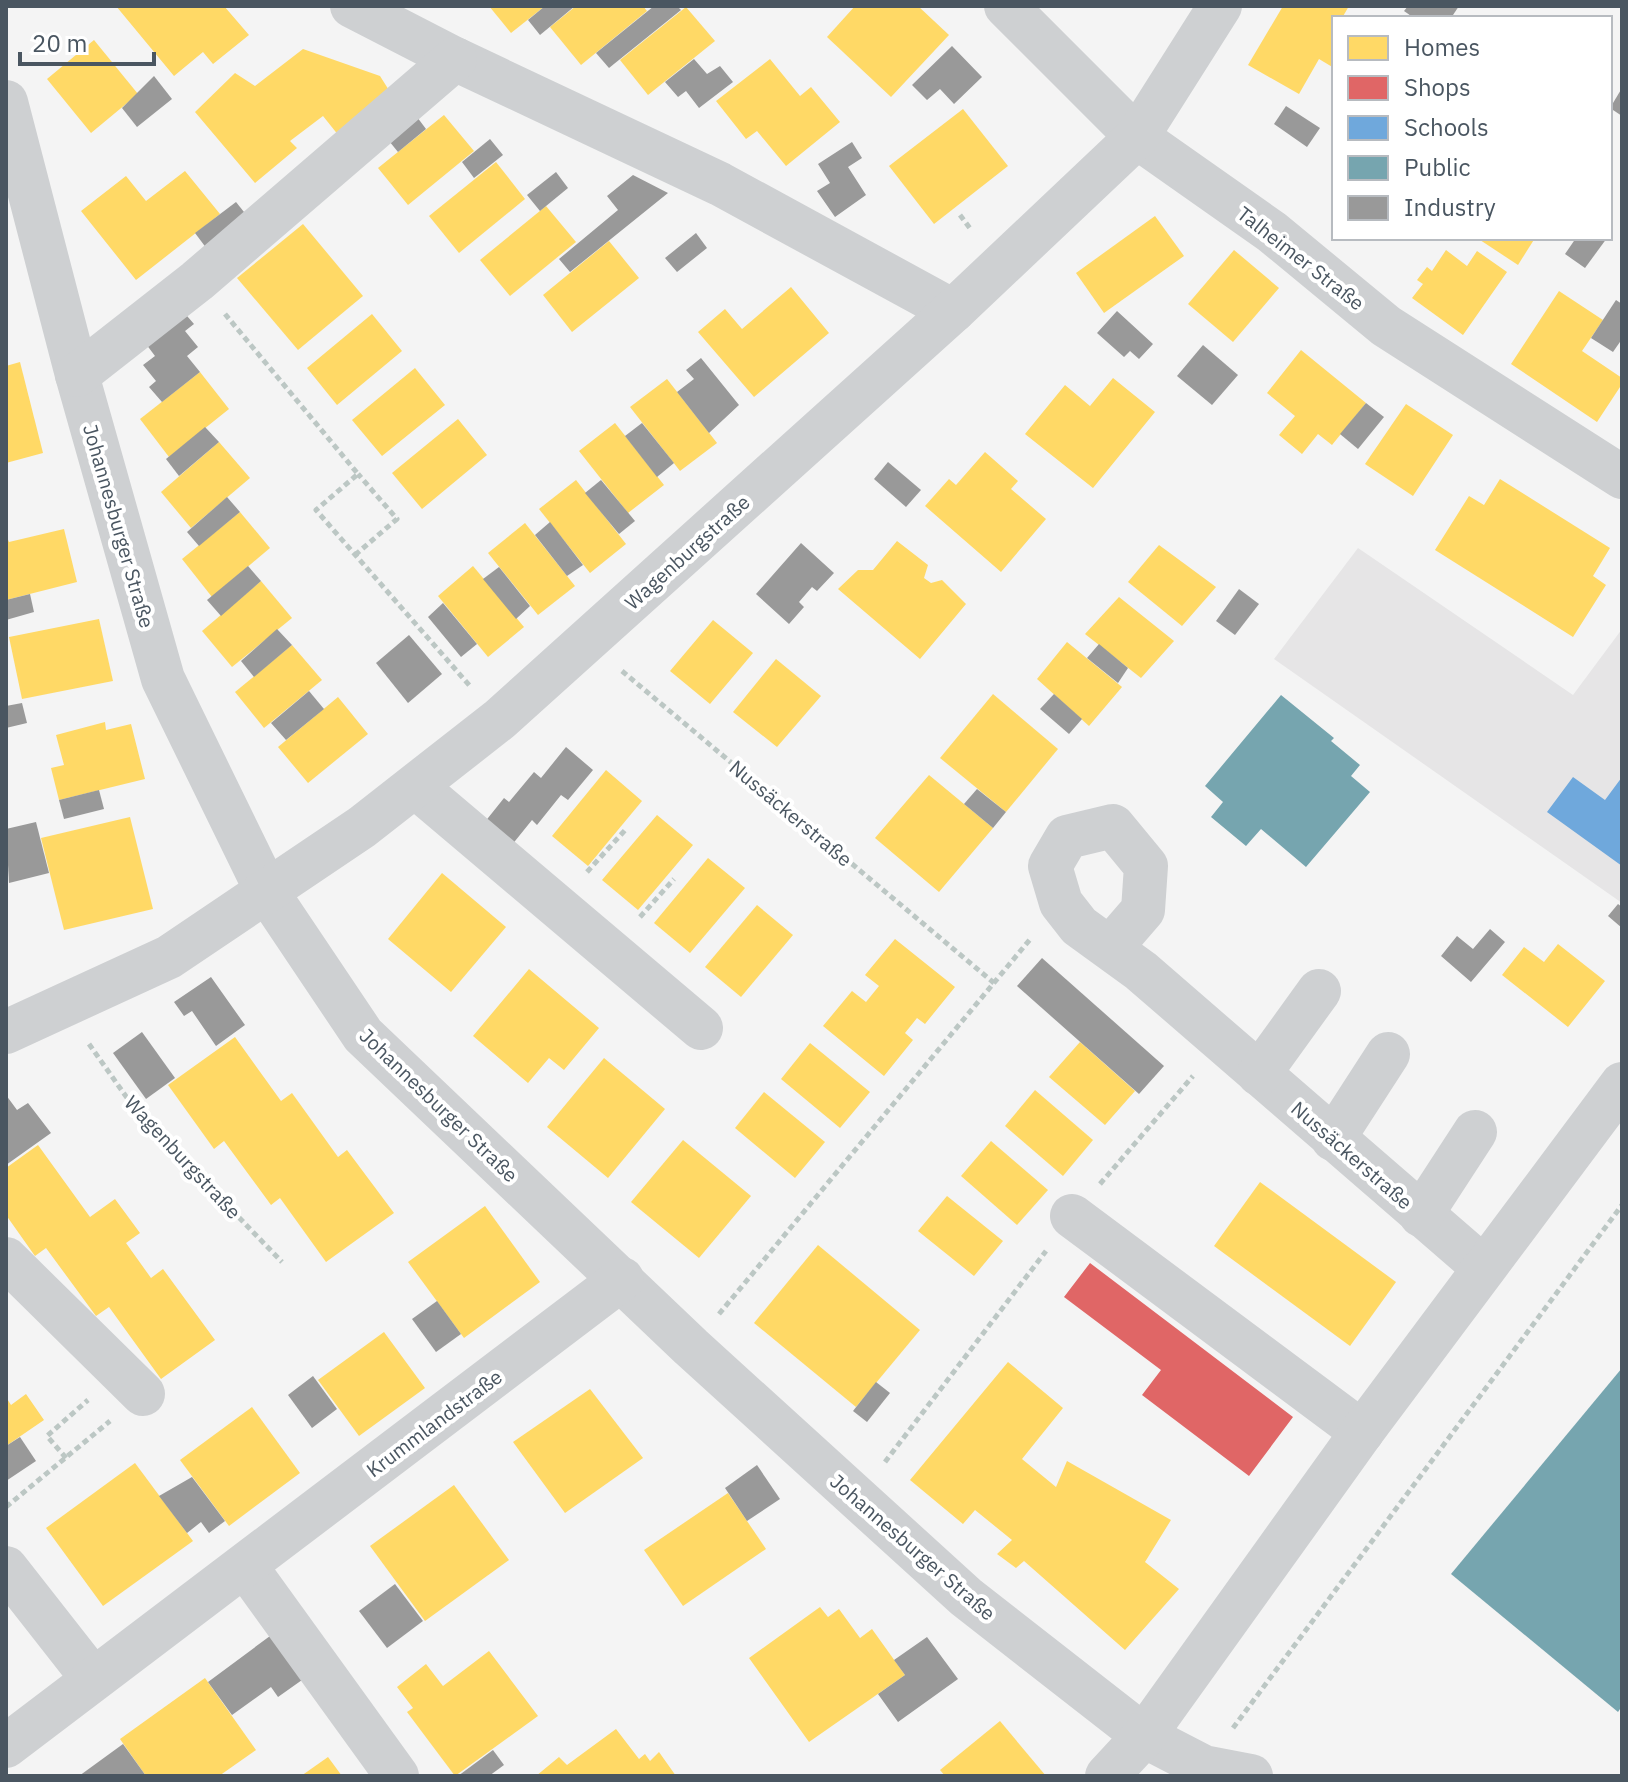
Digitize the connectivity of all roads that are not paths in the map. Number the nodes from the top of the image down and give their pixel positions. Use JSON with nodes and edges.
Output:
{"nodes":[{"id":1,"x":352,"y":6,"type":"edge"},
{"id":2,"x":1006,"y":6,"type":"edge"},
{"id":3,"x":1220,"y":6,"type":"edge"},
{"id":4,"x":455,"y":59,"type":"junction"},
{"id":5,"x":6,"y":102,"type":"edge"},
{"id":6,"x":1137,"y":137,"type":"junction"},
{"id":7,"x":953,"y":311,"type":"junction"},
{"id":8,"x":77,"y":375,"type":"junction"},
{"id":9,"x":1622,"y":477,"type":"edge"},
{"id":10,"x":416,"y":787,"type":"junction"},
{"id":11,"x":267,"y":892,"type":"junction"},
{"id":12,"x":1111,"y":947,"type":"junction"},
{"id":13,"x":1319,"y":991,"type":"dead end"},
{"id":14,"x":701,"y":1028,"type":"dead end"},
{"id":15,"x":6,"y":1032,"type":"edge"},
{"id":16,"x":1388,"y":1054,"type":"dead end"},
{"id":17,"x":1259,"y":1074,"type":"junction"},
{"id":18,"x":1622,"y":1084,"type":"edge"},
{"id":19,"x":1475,"y":1132,"type":"dead end"},
{"id":20,"x":1333,"y":1139,"type":"junction"},
{"id":21,"x":1421,"y":1215,"type":"junction"},
{"id":22,"x":1072,"y":1216,"type":"road end"},
{"id":23,"x":6,"y":1259,"type":"edge"},
{"id":24,"x":1484,"y":1268,"type":"junction"},
{"id":25,"x":622,"y":1279,"type":"junction"},
{"id":26,"x":132,"y":1382,"type":"road end"},
{"id":27,"x":1362,"y":1432,"type":"junction"},
{"id":28,"x":246,"y":1567,"type":"junction"},
{"id":29,"x":6,"y":1568,"type":"edge"},
{"id":30,"x":93,"y":1679,"type":"junction"},
{"id":31,"x":1144,"y":1736,"type":"junction"},
{"id":32,"x":6,"y":1746,"type":"edge"},
{"id":33,"x":397,"y":1776,"type":"edge"},
{"id":34,"x":1107,"y":1776,"type":"edge"},
{"id":35,"x":1251,"y":1776,"type":"edge"}],
"edges":[{"from":1,"to":4,"type":"street"},
{"from":2,"to":6,"type":"street","name":"Talheimer Straße"},
{"from":3,"to":6,"type":"street","name":"Wagenburgstraße"},
{"from":4,"to":7,"type":"street"},
{"from":4,"to":8,"type":"street"},
{"from":5,"to":8,"type":"street","name":"Johannesburger Straße"},
{"from":6,"to":7,"type":"street","name":"Wagenburgstraße"},
{"from":6,"to":9,"type":"street","name":"Talheimer Straße"},
{"from":7,"to":10,"type":"street","name":"Wagenburgstraße"},
{"from":8,"to":11,"type":"street","name":"Johannesburger Straße"},
{"from":10,"to":11,"type":"street","name":"Wagenburgstraße"},
{"from":10,"to":14,"type":"street"},
{"from":11,"to":15,"type":"street","name":"Wagenburgstraße"},
{"from":11,"to":25,"type":"street","name":"Johannesburger Straße"},
{"from":12,"to":12,"type":"street","name":"Nussäckerstraße"},
{"from":12,"to":17,"type":"street","name":"Nussäckerstraße"},
{"from":13,"to":17,"type":"street"},
{"from":16,"to":20,"type":"street"},
{"from":17,"to":20,"type":"street","name":"Nussäckerstraße"},
{"from":18,"to":24,"type":"street"},
{"from":19,"to":21,"type":"street"},
{"from":20,"to":21,"type":"street","name":"Nussäckerstraße"},
{"from":21,"to":24,"type":"street","name":"Nussäckerstraße"},
{"from":22,"to":27,"type":"street"},
{"from":23,"to":26,"type":"street"},
{"from":24,"to":27,"type":"street"},
{"from":25,"to":28,"type":"street","name":"Krummlandstraße"},
{"from":25,"to":31,"type":"street","name":"Johannesburger Straße"},
{"from":27,"to":31,"type":"street"},
{"from":28,"to":30,"type":"street","name":"Krummlandstraße"},
{"from":28,"to":33,"type":"street"},
{"from":29,"to":30,"type":"street"},
{"from":30,"to":32,"type":"street","name":"Krummlandstraße"},
{"from":31,"to":34,"type":"street"},
{"from":31,"to":35,"type":"street","name":"Johannesburger Straße"}]}
